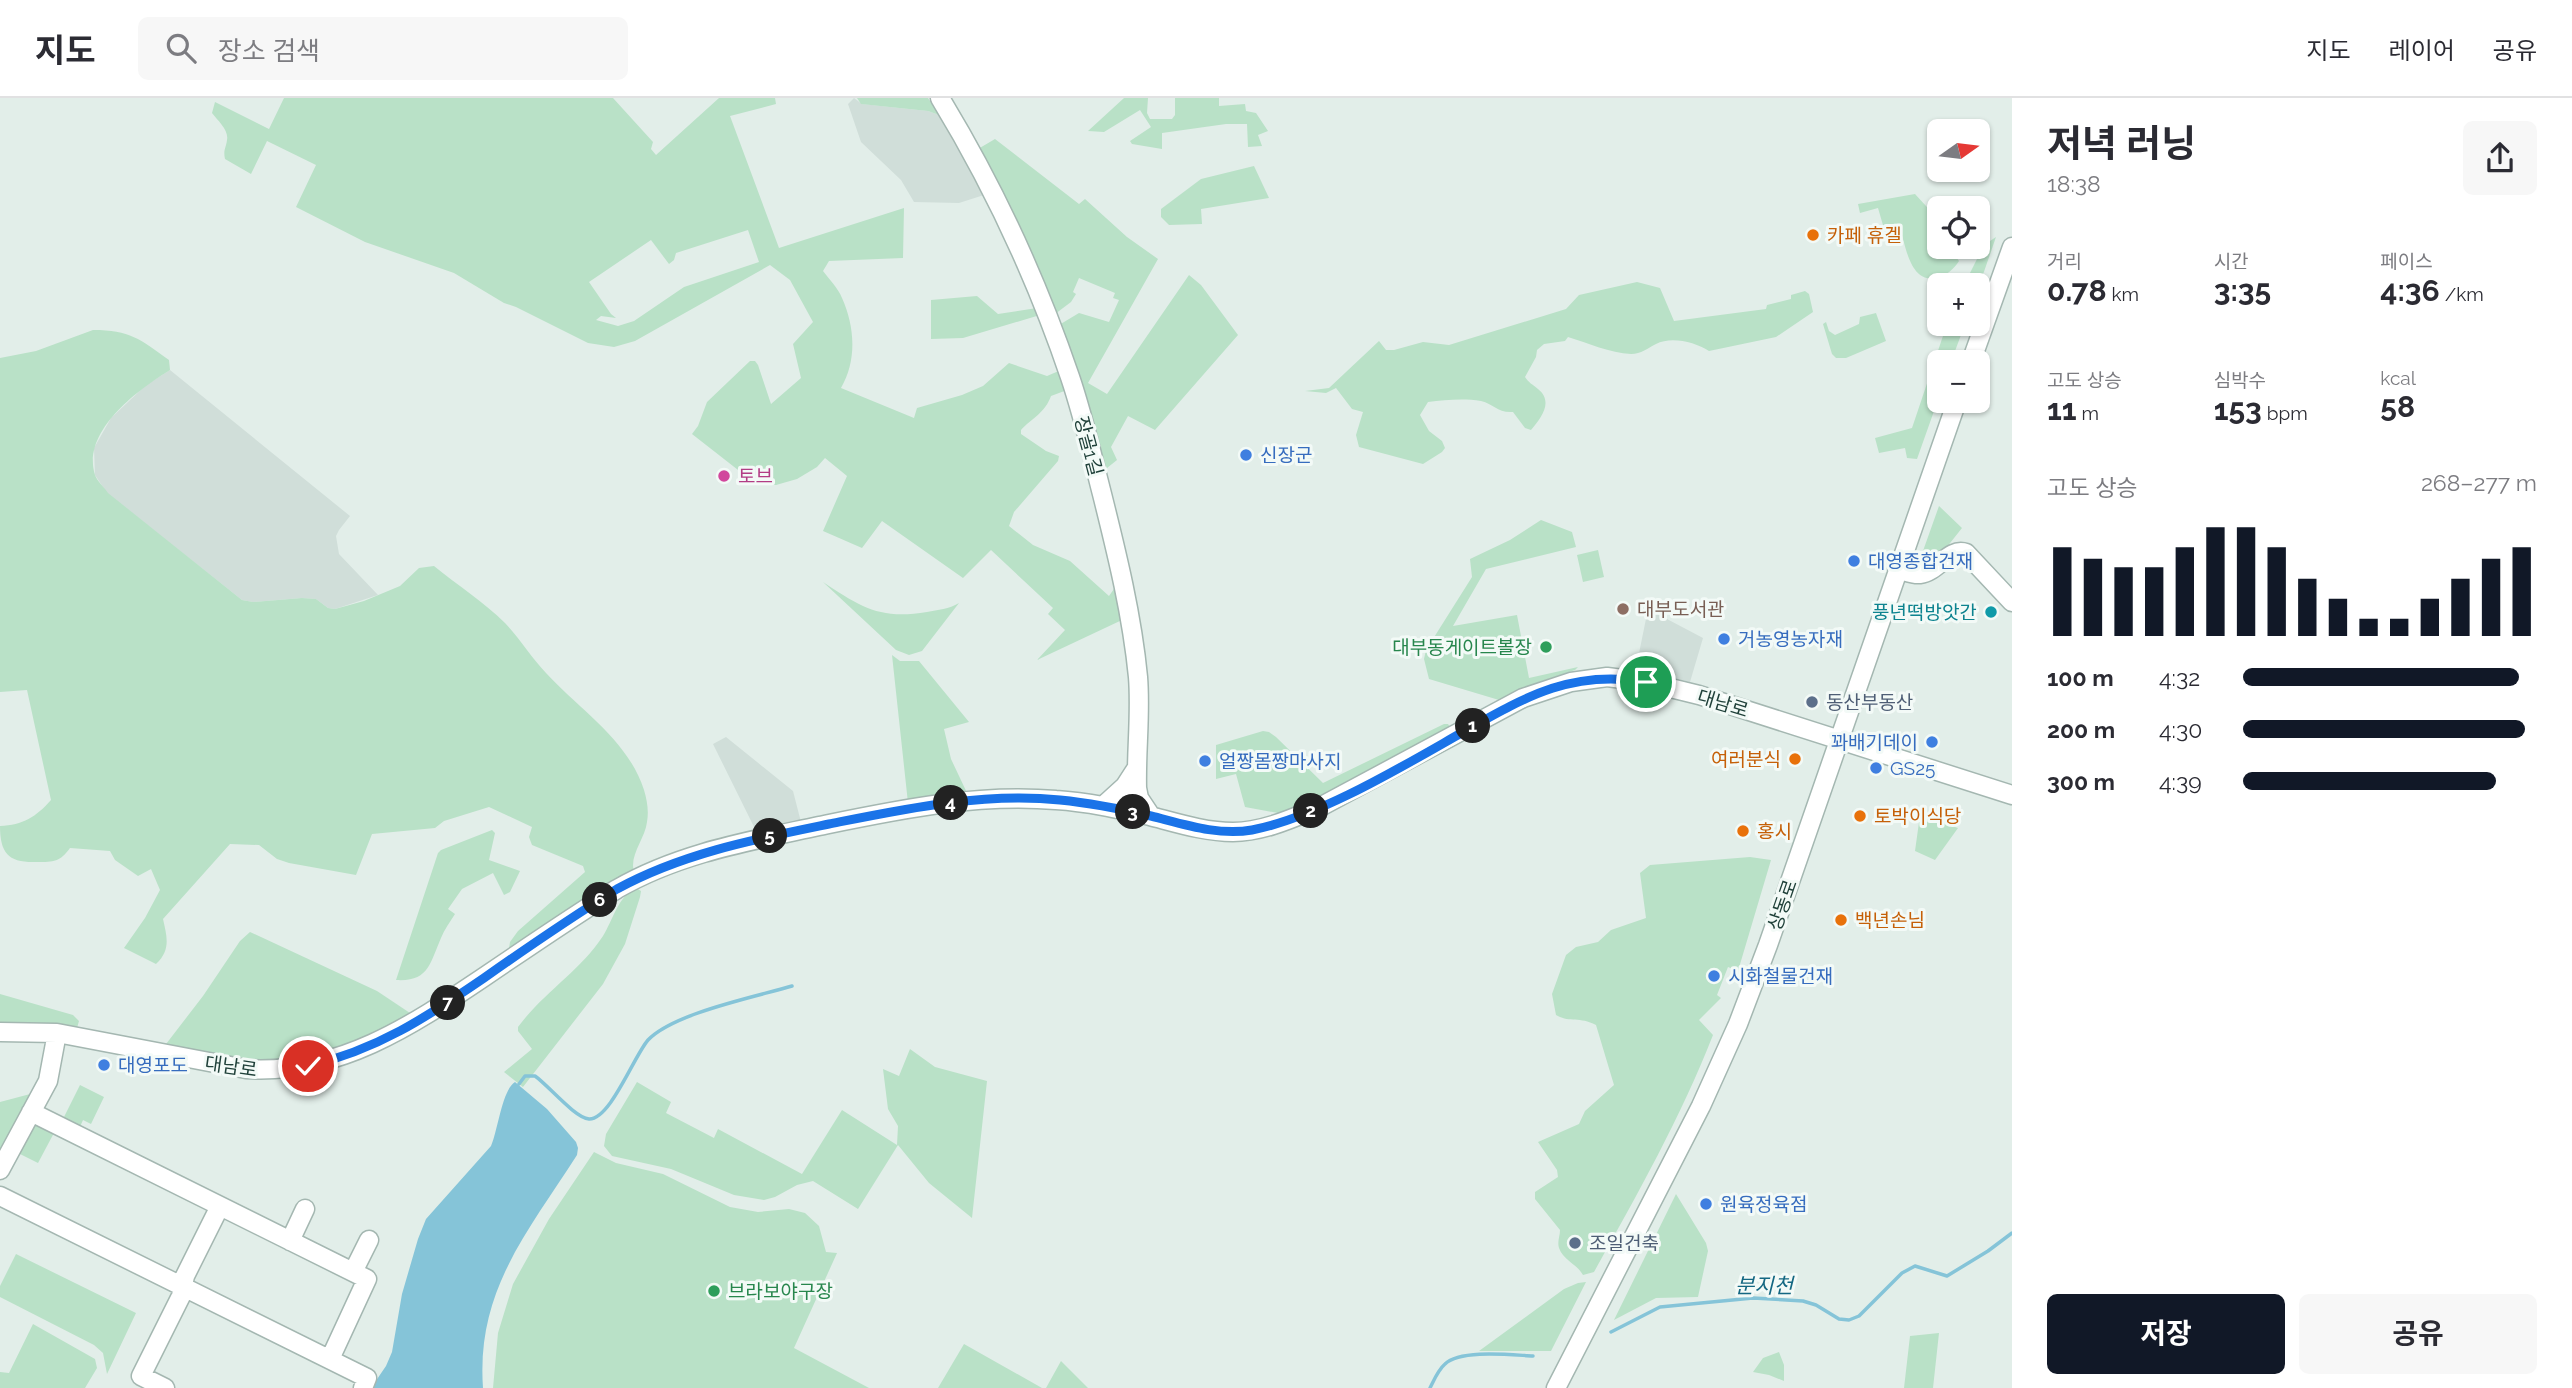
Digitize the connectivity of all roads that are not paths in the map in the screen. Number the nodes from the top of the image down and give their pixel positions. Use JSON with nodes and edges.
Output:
{"nodes":[{"id":1,"x":940,"y":98,"type":"edge"},
{"id":2,"x":2012,"y":247,"type":"edge"},
{"id":3,"x":1975,"y":350,"type":"edge"},
{"id":4,"x":1953,"y":413,"type":"edge"},
{"id":5,"x":1898,"y":569,"type":"junction"},
{"id":6,"x":2012,"y":602,"type":"edge"},
{"id":7,"x":1838,"y":739,"type":"junction"},
{"id":8,"x":1136,"y":769,"type":"junction"},
{"id":9,"x":2012,"y":795,"type":"edge"},
{"id":10,"x":1103,"y":806,"type":"junction"},
{"id":11,"x":1151,"y":816,"type":"junction"},
{"id":12,"x":0,"y":1032,"type":"edge"},
{"id":13,"x":57,"y":1033,"type":"junction"},
{"id":14,"x":31,"y":1112,"type":"junction"},
{"id":15,"x":0,"y":1170,"type":"edge"},
{"id":16,"x":0,"y":1196,"type":"edge"},
{"id":17,"x":220,"y":1206,"type":"junction"},
{"id":18,"x":305,"y":1209,"type":"dead end"},
{"id":19,"x":369,"y":1240,"type":"dead end"},
{"id":20,"x":290,"y":1241,"type":"junction"},
{"id":21,"x":353,"y":1272,"type":"junction"},
{"id":22,"x":183,"y":1286,"type":"junction"},
{"id":23,"x":330,"y":1359,"type":"junction"},
{"id":24,"x":165,"y":1388,"type":"edge"},
{"id":25,"x":363,"y":1388,"type":"edge"},
{"id":26,"x":1556,"y":1388,"type":"edge"}],
"edges":[{"from":1,"to":8,"type":"street","name":"장골1길"},
{"from":2,"to":3,"type":"street"},
{"from":4,"to":5,"type":"street","name":"상동로"},
{"from":5,"to":6,"type":"street"},
{"from":5,"to":7,"type":"street","name":"상동로"},
{"from":7,"to":9,"type":"street","name":"대남로"},
{"from":7,"to":11,"type":"street","name":"대남로"},
{"from":7,"to":26,"type":"street","name":"상동로"},
{"from":8,"to":10,"type":"street"},
{"from":8,"to":11,"type":"street","name":"장골1길"},
{"from":10,"to":11,"type":"street","name":"대남로"},
{"from":10,"to":13,"type":"street","name":"대남로"},
{"from":12,"to":13,"type":"street","name":"대남로"},
{"from":13,"to":14,"type":"street"},
{"from":14,"to":15,"type":"street"},
{"from":14,"to":17,"type":"street"},
{"from":16,"to":22,"type":"street"},
{"from":17,"to":20,"type":"street"},
{"from":17,"to":22,"type":"street"},
{"from":18,"to":20,"type":"street"},
{"from":19,"to":21,"type":"street"},
{"from":20,"to":21,"type":"street"},
{"from":21,"to":23,"type":"street"},
{"from":22,"to":23,"type":"street"},
{"from":22,"to":24,"type":"street"},
{"from":23,"to":25,"type":"street"}]}
